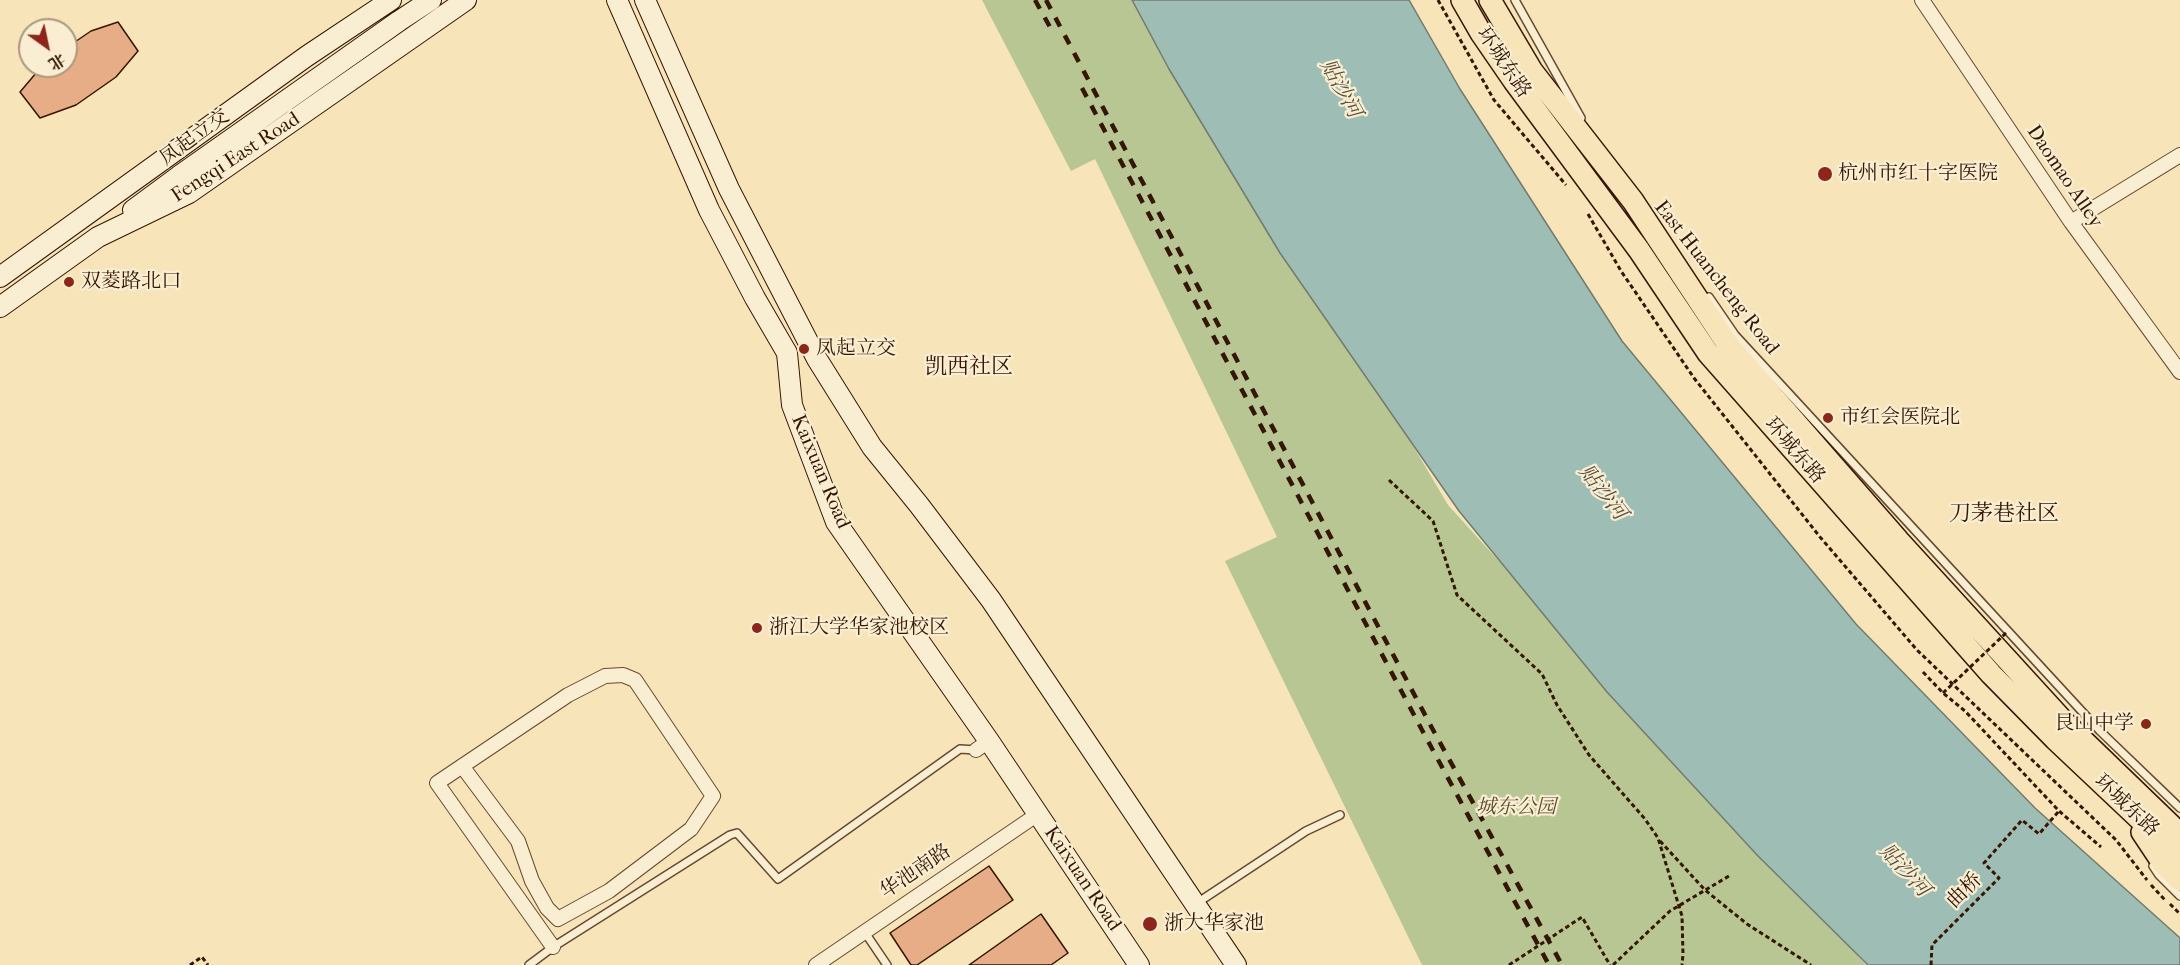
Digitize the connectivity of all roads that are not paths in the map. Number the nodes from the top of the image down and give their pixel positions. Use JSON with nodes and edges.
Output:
{"nodes":[{"id":1,"x":368,"y":0,"type":"edge"},
{"id":2,"x":391,"y":0,"type":"edge"},
{"id":3,"x":431,"y":0,"type":"edge"},
{"id":4,"x":466,"y":0,"type":"edge"},
{"id":5,"x":617,"y":0,"type":"edge"},
{"id":6,"x":645,"y":0,"type":"edge"},
{"id":7,"x":1462,"y":0,"type":"edge"},
{"id":8,"x":1490,"y":0,"type":"edge"},
{"id":9,"x":1515,"y":0,"type":"edge"},
{"id":10,"x":1922,"y":0,"type":"edge"},
{"id":11,"x":1523,"y":76,"type":"junction"},
{"id":12,"x":2180,"y":155,"type":"edge"},
{"id":13,"x":1608,"y":169,"type":"junction"},
{"id":14,"x":2071,"y":222,"type":"junction"},
{"id":15,"x":98,"y":237,"type":"junction"},
{"id":16,"x":1679,"y":256,"type":"dead end"},
{"id":17,"x":0,"y":277,"type":"edge"},
{"id":18,"x":1705,"y":291,"type":"dead end"},
{"id":19,"x":0,"y":307,"type":"edge"},
{"id":20,"x":2180,"y":372,"type":"edge"},
{"id":21,"x":982,"y":745,"type":"junction"},
{"id":22,"x":462,"y":766,"type":"junction"},
{"id":23,"x":2119,"y":799,"type":"junction"},
{"id":24,"x":2180,"y":808,"type":"edge"},
{"id":25,"x":1038,"y":814,"type":"junction"},
{"id":26,"x":1340,"y":815,"type":"dead end"},
{"id":27,"x":2128,"y":818,"type":"dead end"},
{"id":28,"x":2133,"y":828,"type":"dead end"},
{"id":29,"x":2180,"y":834,"type":"edge"},
{"id":30,"x":2171,"y":859,"type":"edge"},
{"id":31,"x":2180,"y":880,"type":"edge"},
{"id":32,"x":2180,"y":896,"type":"edge"},
{"id":33,"x":1195,"y":904,"type":"junction"},
{"id":34,"x":864,"y":931,"type":"junction"},
{"id":35,"x":553,"y":946,"type":"junction"},
{"id":36,"x":529,"y":965,"type":"edge"},
{"id":37,"x":816,"y":965,"type":"edge"},
{"id":38,"x":887,"y":965,"type":"edge"},
{"id":39,"x":1139,"y":965,"type":"edge"},
{"id":40,"x":1236,"y":965,"type":"edge"}],
"edges":[{"from":1,"to":17,"type":"main road"},
{"from":2,"to":17,"type":"main road","name":"凤起立交"},
{"from":3,"to":15,"type":"main road","name":"凤起立交"},
{"from":4,"to":15,"type":"main road","name":"Fengqi East Road"},
{"from":5,"to":21,"type":"main road","name":"Kaixuan Road"},
{"from":6,"to":33,"type":"main road"},
{"from":7,"to":11,"type":"main road","name":"环城东路"},
{"from":8,"to":11,"type":"main road","name":"环城东路"},
{"from":9,"to":13,"type":"lane","name":"East Huancheng Road"},
{"from":10,"to":14,"type":"street","name":"Daomao Alley"},
{"from":11,"to":13,"type":"main road","name":"环城东路"},
{"from":11,"to":23,"type":"main road","name":"环城东路"},
{"from":12,"to":14,"type":"street"},
{"from":13,"to":16,"type":"lane","name":"East Huancheng Road"},
{"from":13,"to":29,"type":"main road","name":"环城东路"},
{"from":14,"to":20,"type":"street","name":"Daomao Alley"},
{"from":15,"to":19,"type":"main road","name":"Fengqi East Road"},
{"from":18,"to":24,"type":"lane","name":"East Huancheng Road"},
{"from":21,"to":25,"type":"main road","name":"Kaixuan Road"},
{"from":21,"to":35,"type":"lane"},
{"from":22,"to":22,"type":"street"},
{"from":22,"to":35,"type":"street"},
{"from":23,"to":27,"type":"lane"},
{"from":23,"to":30,"type":"main road","name":"环城东路"},
{"from":25,"to":34,"type":"street","name":"华池南路"},
{"from":25,"to":39,"type":"main road","name":"Kaixuan Road"},
{"from":26,"to":33,"type":"lane"},
{"from":28,"to":32,"type":"lane"},
{"from":30,"to":31,"type":"main road","name":"环城东路"},
{"from":33,"to":40,"type":"main road"},
{"from":34,"to":37,"type":"street","name":"华池南路"},
{"from":34,"to":38,"type":"lane"},
{"from":35,"to":36,"type":"lane"}]}
